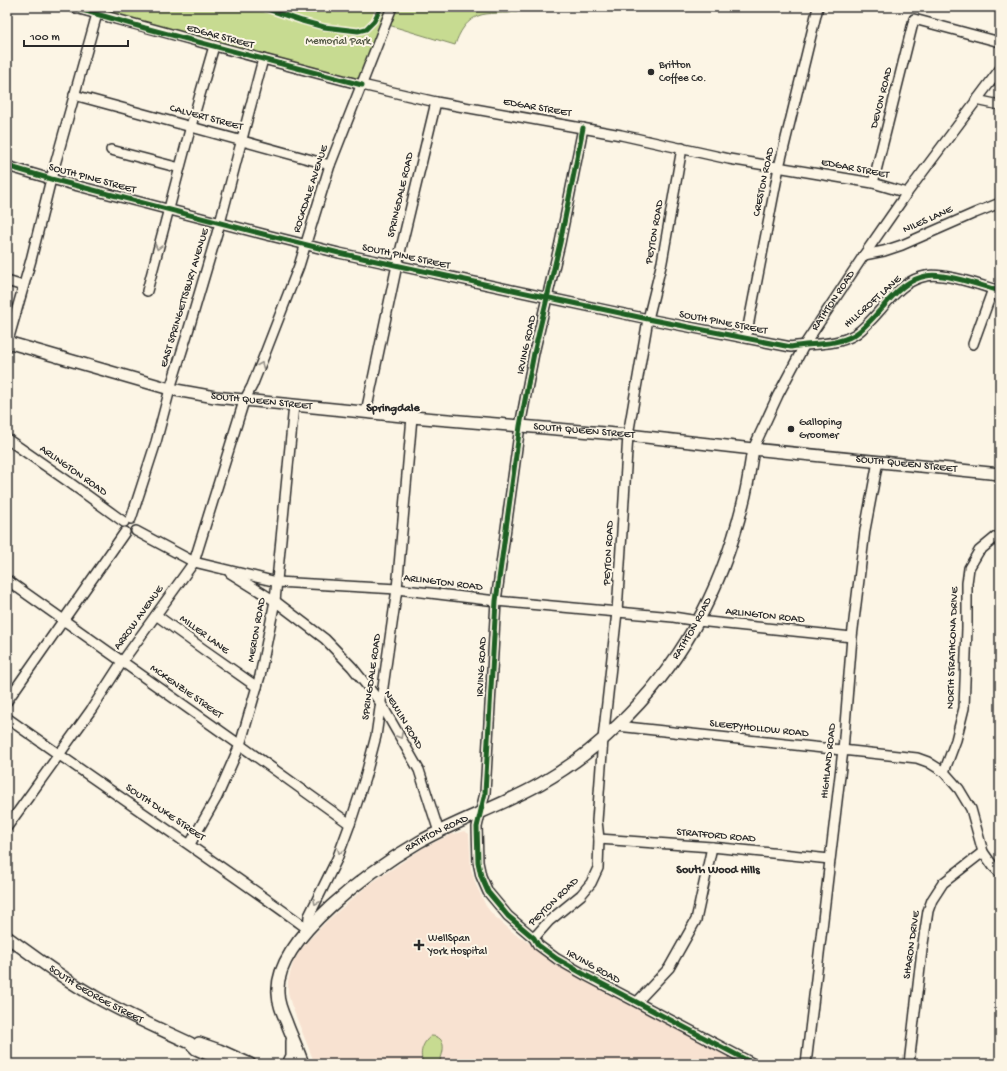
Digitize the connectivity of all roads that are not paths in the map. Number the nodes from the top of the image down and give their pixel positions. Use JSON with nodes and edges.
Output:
{"nodes":[{"id":1,"x":72,"y":7,"type":"edge"},
{"id":2,"x":392,"y":7,"type":"edge"},
{"id":3,"x":818,"y":7,"type":"edge"},
{"id":4,"x":97,"y":14,"type":"junction"},
{"id":5,"x":1000,"y":42,"type":"edge"},
{"id":6,"x":214,"y":46,"type":"junction"},
{"id":7,"x":263,"y":59,"type":"junction"},
{"id":8,"x":1000,"y":69,"type":"edge"},
{"id":9,"x":362,"y":84,"type":"junction"},
{"id":10,"x":74,"y":95,"type":"junction"},
{"id":11,"x":976,"y":100,"type":"junction"},
{"id":12,"x":436,"y":102,"type":"junction"},
{"id":13,"x":1000,"y":105,"type":"edge"},
{"id":14,"x":191,"y":126,"type":"junction"},
{"id":15,"x":583,"y":128,"type":"junction"},
{"id":16,"x":241,"y":140,"type":"junction"},
{"id":17,"x":682,"y":148,"type":"junction"},
{"id":18,"x":111,"y":150,"type":"dead end"},
{"id":19,"x":330,"y":165,"type":"junction"},
{"id":20,"x":7,"y":166,"type":"edge"},
{"id":21,"x":779,"y":167,"type":"junction"},
{"id":22,"x":180,"y":168,"type":"junction"},
{"id":23,"x":51,"y":179,"type":"junction"},
{"id":24,"x":873,"y":182,"type":"junction"},
{"id":25,"x":907,"y":193,"type":"junction"},
{"id":26,"x":1000,"y":204,"type":"edge"},
{"id":27,"x":168,"y":210,"type":"junction"},
{"id":28,"x":220,"y":223,"type":"junction"},
{"id":29,"x":305,"y":245,"type":"junction"},
{"id":30,"x":864,"y":255,"type":"junction"},
{"id":31,"x":398,"y":266,"type":"junction"},
{"id":32,"x":7,"y":281,"type":"edge"},
{"id":33,"x":24,"y":286,"type":"junction"},
{"id":34,"x":997,"y":290,"type":"edge"},
{"id":35,"x":147,"y":291,"type":"dead end"},
{"id":36,"x":547,"y":297,"type":"junction"},
{"id":37,"x":648,"y":319,"type":"junction"},
{"id":38,"x":746,"y":337,"type":"junction"},
{"id":39,"x":7,"y":343,"type":"edge"},
{"id":40,"x":805,"y":344,"type":"junction"},
{"id":41,"x":973,"y":344,"type":"dead end"},
{"id":42,"x":170,"y":389,"type":"junction"},
{"id":43,"x":244,"y":401,"type":"junction"},
{"id":44,"x":294,"y":405,"type":"junction"},
{"id":45,"x":366,"y":412,"type":"junction"},
{"id":46,"x":412,"y":417,"type":"junction"},
{"id":47,"x":520,"y":426,"type":"junction"},
{"id":48,"x":628,"y":435,"type":"junction"},
{"id":49,"x":7,"y":439,"type":"edge"},
{"id":50,"x":753,"y":449,"type":"junction"},
{"id":51,"x":878,"y":461,"type":"junction"},
{"id":52,"x":1000,"y":474,"type":"edge"},
{"id":53,"x":128,"y":521,"type":"junction"},
{"id":54,"x":136,"y":531,"type":"junction"},
{"id":55,"x":125,"y":532,"type":"junction"},
{"id":56,"x":1000,"y":535,"type":"edge"},
{"id":57,"x":194,"y":562,"type":"junction"},
{"id":58,"x":222,"y":568,"type":"junction"},
{"id":59,"x":7,"y":580,"type":"edge"},
{"id":60,"x":277,"y":582,"type":"junction"},
{"id":61,"x":397,"y":589,"type":"junction"},
{"id":62,"x":275,"y":601,"type":"junction"},
{"id":63,"x":496,"y":601,"type":"junction"},
{"id":64,"x":617,"y":612,"type":"junction"},
{"id":65,"x":156,"y":615,"type":"junction"},
{"id":66,"x":63,"y":620,"type":"junction"},
{"id":67,"x":698,"y":621,"type":"junction"},
{"id":68,"x":852,"y":637,"type":"junction"},
{"id":69,"x":122,"y":662,"type":"junction"},
{"id":70,"x":257,"y":687,"type":"junction"},
{"id":71,"x":7,"y":701,"type":"edge"},
{"id":72,"x":380,"y":702,"type":"junction"},
{"id":73,"x":7,"y":718,"type":"edge"},
{"id":74,"x":617,"y":726,"type":"junction"},
{"id":75,"x":602,"y":739,"type":"junction"},
{"id":76,"x":240,"y":745,"type":"junction"},
{"id":77,"x":843,"y":750,"type":"junction"},
{"id":78,"x":59,"y":755,"type":"junction"},
{"id":79,"x":944,"y":772,"type":"junction"},
{"id":80,"x":480,"y":814,"type":"junction"},
{"id":81,"x":350,"y":824,"type":"junction"},
{"id":82,"x":7,"y":827,"type":"edge"},
{"id":83,"x":439,"y":832,"type":"junction"},
{"id":84,"x":599,"y":839,"type":"junction"},
{"id":85,"x":190,"y":844,"type":"junction"},
{"id":86,"x":712,"y":847,"type":"junction"},
{"id":87,"x":983,"y":852,"type":"junction"},
{"id":88,"x":830,"y":859,"type":"junction"},
{"id":89,"x":1000,"y":873,"type":"edge"},
{"id":90,"x":308,"y":929,"type":"junction"},
{"id":91,"x":7,"y":937,"type":"edge"},
{"id":92,"x":534,"y":938,"type":"junction"},
{"id":93,"x":637,"y":1002,"type":"junction"},
{"id":94,"x":292,"y":1036,"type":"junction"},
{"id":95,"x":190,"y":1043,"type":"junction"},
{"id":96,"x":230,"y":1064,"type":"edge"},
{"id":97,"x":250,"y":1064,"type":"edge"},
{"id":98,"x":288,"y":1064,"type":"edge"},
{"id":99,"x":303,"y":1064,"type":"edge"},
{"id":100,"x":754,"y":1064,"type":"edge"},
{"id":101,"x":806,"y":1064,"type":"edge"},
{"id":102,"x":908,"y":1064,"type":"edge"}],
"edges":[{"from":1,"to":4,"type":"street","name":"EDGAR STREET"},
{"from":2,"to":9,"type":"street","name":"ROCKDALE AVENUE"},
{"from":3,"to":21,"type":"street","name":"CRESTON ROAD"},
{"from":4,"to":6,"type":"street","name":"EDGAR STREET"},
{"from":4,"to":10,"type":"street"},
{"from":5,"to":24,"type":"street","name":"DEVON ROAD"},
{"from":6,"to":7,"type":"street","name":"EDGAR STREET"},
{"from":6,"to":14,"type":"street"},
{"from":7,"to":9,"type":"street","name":"EDGAR STREET"},
{"from":7,"to":16,"type":"street","name":"EAST SPRINGETTSBURY AVENUE"},
{"from":8,"to":11,"type":"street","name":"RATHTON ROAD"},
{"from":9,"to":12,"type":"street","name":"EDGAR STREET"},
{"from":9,"to":19,"type":"street","name":"ROCKDALE AVENUE"},
{"from":10,"to":14,"type":"street","name":"CALVERT STREET"},
{"from":10,"to":23,"type":"street"},
{"from":11,"to":13,"type":"street"},
{"from":11,"to":25,"type":"street","name":"RATHTON ROAD"},
{"from":12,"to":15,"type":"street","name":"EDGAR STREET"},
{"from":12,"to":31,"type":"street","name":"SPRINGDALE ROAD"},
{"from":14,"to":16,"type":"street","name":"CALVERT STREET"},
{"from":14,"to":22,"type":"street"},
{"from":15,"to":17,"type":"street","name":"EDGAR STREET"},
{"from":15,"to":36,"type":"street","name":"IRVING ROAD"},
{"from":16,"to":19,"type":"street","name":"CALVERT STREET"},
{"from":16,"to":28,"type":"street","name":"EAST SPRINGETTSBURY AVENUE"},
{"from":17,"to":21,"type":"street","name":"EDGAR STREET"},
{"from":17,"to":37,"type":"street","name":"PEYTON ROAD"},
{"from":18,"to":22,"type":"street"},
{"from":19,"to":29,"type":"street","name":"ROCKDALE AVENUE"},
{"from":20,"to":23,"type":"street","name":"SOUTH PINE STREET"},
{"from":21,"to":24,"type":"street","name":"EDGAR STREET"},
{"from":21,"to":38,"type":"street","name":"CRESTON ROAD"},
{"from":22,"to":27,"type":"street"},
{"from":23,"to":27,"type":"street","name":"SOUTH PINE STREET"},
{"from":23,"to":33,"type":"street"},
{"from":24,"to":25,"type":"street","name":"EDGAR STREET"},
{"from":25,"to":30,"type":"street","name":"RATHTON ROAD"},
{"from":26,"to":30,"type":"street","name":"NILES LANE"},
{"from":27,"to":28,"type":"street","name":"SOUTH PINE STREET"},
{"from":27,"to":35,"type":"street","one_way":true},
{"from":28,"to":29,"type":"street","name":"SOUTH PINE STREET"},
{"from":28,"to":42,"type":"street","name":"EAST SPRINGETTSBURY AVENUE"},
{"from":29,"to":31,"type":"street","name":"SOUTH PINE STREET"},
{"from":43,"to":29,"type":"street","name":"ROCKDALE AVENUE","one_way":true},
{"from":30,"to":40,"type":"street","name":"RATHTON ROAD"},
{"from":31,"to":36,"type":"street","name":"SOUTH PINE STREET"},
{"from":31,"to":45,"type":"street","name":"SPRINGDALE ROAD"},
{"from":32,"to":33,"type":"street"},
{"from":33,"to":39,"type":"street"},
{"from":34,"to":40,"type":"street","name":"HILLCROFT LANE"},
{"from":34,"to":41,"type":"street"},
{"from":36,"to":37,"type":"street","name":"SOUTH PINE STREET"},
{"from":36,"to":47,"type":"street","name":"IRVING ROAD"},
{"from":37,"to":38,"type":"street","name":"SOUTH PINE STREET"},
{"from":37,"to":48,"type":"street","name":"PEYTON ROAD"},
{"from":38,"to":40,"type":"street","name":"SOUTH PINE STREET"},
{"from":39,"to":42,"type":"main road","name":"SOUTH QUEEN STREET"},
{"from":40,"to":50,"type":"street","name":"RATHTON ROAD"},
{"from":42,"to":43,"type":"main road","name":"SOUTH QUEEN STREET"},
{"from":42,"to":53,"type":"street","name":"EAST SPRINGETTSBURY AVENUE"},
{"from":43,"to":44,"type":"main road","name":"SOUTH QUEEN STREET"},
{"from":43,"to":57,"type":"street","name":"ARROW AVENUE"},
{"from":44,"to":45,"type":"main road","name":"SOUTH QUEEN STREET"},
{"from":44,"to":60,"type":"street","name":"MERION ROAD"},
{"from":45,"to":46,"type":"main road","name":"SOUTH QUEEN STREET"},
{"from":46,"to":47,"type":"main road","name":"SOUTH QUEEN STREET"},
{"from":46,"to":61,"type":"street","name":"SPRINGDALE ROAD"},
{"from":47,"to":48,"type":"main road","name":"SOUTH QUEEN STREET"},
{"from":47,"to":63,"type":"street","name":"IRVING ROAD"},
{"from":48,"to":50,"type":"main road","name":"SOUTH QUEEN STREET"},
{"from":48,"to":64,"type":"street","name":"PEYTON ROAD"},
{"from":49,"to":53,"type":"street","name":"ARLINGTON ROAD"},
{"from":50,"to":51,"type":"main road","name":"SOUTH QUEEN STREET"},
{"from":50,"to":67,"type":"main road","name":"RATHTON ROAD"},
{"from":51,"to":52,"type":"main road","name":"SOUTH QUEEN STREET"},
{"from":51,"to":68,"type":"street","name":"HIGHLAND ROAD"},
{"from":53,"to":54,"type":"street"},
{"from":53,"to":55,"type":"street","name":"EAST SPRINGETTSBURY AVENUE"},
{"from":54,"to":55,"type":"street"},
{"from":54,"to":57,"type":"street","name":"ARLINGTON ROAD"},
{"from":55,"to":66,"type":"street"},
{"from":56,"to":79,"type":"street","name":"NORTH STRATHCONA DRIVE"},
{"from":57,"to":58,"type":"street","name":"ARLINGTON ROAD"},
{"from":57,"to":65,"type":"street","name":"ARROW AVENUE"},
{"from":58,"to":60,"type":"street","name":"ARLINGTON ROAD"},
{"from":58,"to":62,"type":"street","name":"NEWLIN ROAD"},
{"from":59,"to":66,"type":"street","name":"MCKENZIE STREET"},
{"from":60,"to":61,"type":"street","name":"ARLINGTON ROAD"},
{"from":60,"to":62,"type":"street","name":"MERION ROAD"},
{"from":61,"to":63,"type":"street","name":"ARLINGTON ROAD"},
{"from":61,"to":72,"type":"street","name":"SPRINGDALE ROAD"},
{"from":62,"to":70,"type":"street","name":"MERION ROAD"},
{"from":62,"to":72,"type":"street","name":"NEWLIN ROAD"},
{"from":63,"to":64,"type":"street","name":"ARLINGTON ROAD"},
{"from":63,"to":80,"type":"street","name":"IRVING ROAD"},
{"from":64,"to":67,"type":"street","name":"ARLINGTON ROAD"},
{"from":64,"to":75,"type":"street","name":"PEYTON ROAD"},
{"from":65,"to":69,"type":"street","name":"ARROW AVENUE"},
{"from":65,"to":70,"type":"street","name":"MILLER LANE"},
{"from":66,"to":69,"type":"street","name":"MCKENZIE STREET"},
{"from":66,"to":71,"type":"street"},
{"from":67,"to":68,"type":"street","name":"ARLINGTON ROAD"},
{"from":67,"to":74,"type":"main road","name":"RATHTON ROAD"},
{"from":68,"to":77,"type":"street","name":"HIGHLAND ROAD"},
{"from":69,"to":76,"type":"street","name":"MCKENZIE STREET"},
{"from":69,"to":78,"type":"street","name":"ARROW AVENUE"},
{"from":70,"to":76,"type":"street","name":"MERION ROAD"},
{"from":72,"to":81,"type":"street","name":"SPRINGDALE ROAD"},
{"from":72,"to":83,"type":"street","name":"NEWLIN ROAD","one_way":true},
{"from":73,"to":78,"type":"street","name":"SOUTH DUKE STREET"},
{"from":74,"to":75,"type":"main road","name":"RATHTON ROAD"},
{"from":74,"to":77,"type":"street","name":"SLEEPYHOLLOW ROAD"},
{"from":75,"to":80,"type":"main road","name":"RATHTON ROAD"},
{"from":75,"to":84,"type":"street","name":"PEYTON ROAD"},
{"from":76,"to":81,"type":"street","name":"MCKENZIE STREET"},
{"from":76,"to":85,"type":"street","name":"MERION ROAD"},
{"from":77,"to":79,"type":"street","name":"SLEEPYHOLLOW ROAD"},
{"from":77,"to":88,"type":"street","name":"HIGHLAND ROAD"},
{"from":78,"to":82,"type":"street","name":"ARROW AVENUE"},
{"from":78,"to":85,"type":"street","name":"SOUTH DUKE STREET"},
{"from":79,"to":87,"type":"street","name":"SLEEPYHOLLOW ROAD"},
{"from":80,"to":83,"type":"main road","name":"RATHTON ROAD"},
{"from":80,"to":92,"type":"street","name":"IRVING ROAD"},
{"from":81,"to":90,"type":"street","name":"SPRINGDALE ROAD","one_way":true},
{"from":83,"to":90,"type":"main road","name":"RATHTON ROAD"},
{"from":84,"to":86,"type":"street","name":"STRATFORD ROAD"},
{"from":84,"to":92,"type":"street","name":"PEYTON ROAD"},
{"from":85,"to":90,"type":"street","name":"SOUTH DUKE STREET"},
{"from":86,"to":88,"type":"street","name":"STRATFORD ROAD"},
{"from":86,"to":93,"type":"street"},
{"from":87,"to":89,"type":"street","name":"SLEEPYHOLLOW ROAD"},
{"from":87,"to":102,"type":"street","name":"SHARON DRIVE"},
{"from":88,"to":101,"type":"street","name":"HIGHLAND ROAD"},
{"from":90,"to":94,"type":"main road","name":"RATHTON ROAD"},
{"from":91,"to":95,"type":"main road","name":"SOUTH GEORGE STREET"},
{"from":92,"to":93,"type":"street","name":"IRVING ROAD"},
{"from":93,"to":100,"type":"street","name":"IRVING ROAD"},
{"from":94,"to":98,"type":"main road"},
{"from":94,"to":99,"type":"main road","name":"RATHTON ROAD"},
{"from":95,"to":96,"type":"main road","name":"SOUTH GEORGE STREET"},
{"from":95,"to":97,"type":"main road","name":"SOUTH GEORGE STREET"}]}
